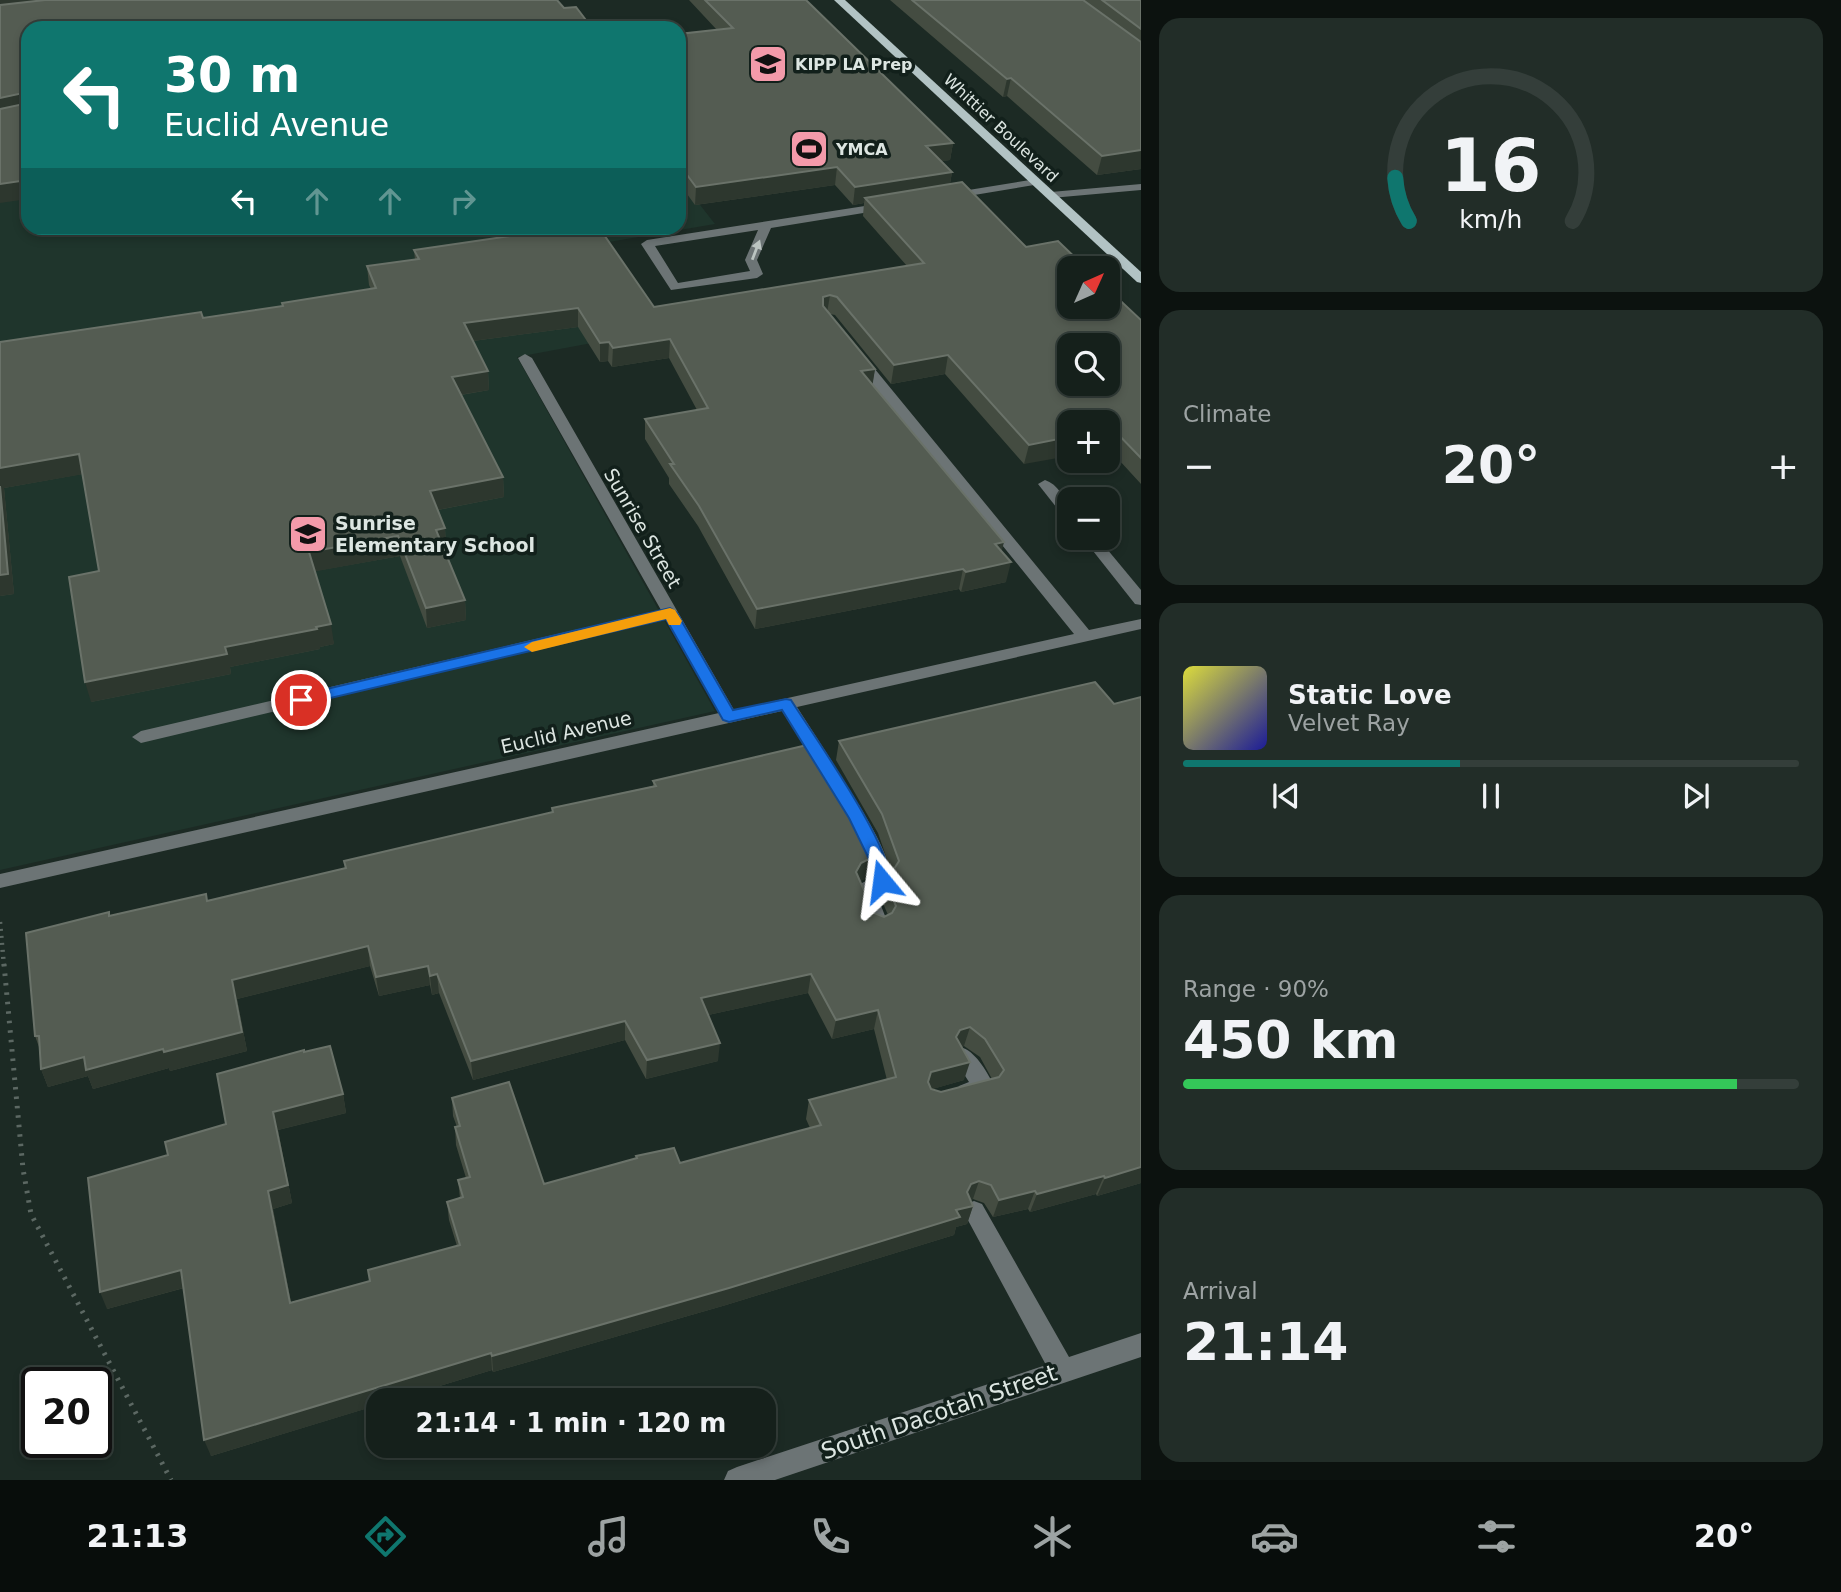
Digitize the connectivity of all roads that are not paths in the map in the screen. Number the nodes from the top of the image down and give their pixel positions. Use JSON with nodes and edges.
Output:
{"nodes":[{"id":1,"x":839,"y":0,"type":"edge"},
{"id":2,"x":1036,"y":182,"type":"junction"},
{"id":3,"x":1141,"y":187,"type":"edge"},
{"id":4,"x":1051,"y":195,"type":"junction"},
{"id":5,"x":935,"y":199,"type":"edge"},
{"id":6,"x":896,"y":205,"type":"edge"},
{"id":7,"x":766,"y":226,"type":"junction"},
{"id":8,"x":1141,"y":279,"type":"edge"},
{"id":9,"x":852,"y":350,"type":"edge"},
{"id":10,"x":525,"y":358,"type":"dead end"},
{"id":11,"x":1045,"y":484,"type":"dead end"},
{"id":12,"x":1057,"y":499,"type":"edge"},
{"id":13,"x":1100,"y":550,"type":"edge"},
{"id":14,"x":1141,"y":600,"type":"edge"},
{"id":15,"x":670,"y":613,"type":"junction"},
{"id":16,"x":1141,"y":624,"type":"edge"},
{"id":17,"x":1086,"y":637,"type":"junction"},
{"id":18,"x":786,"y":704,"type":"junction"},
{"id":19,"x":729,"y":716,"type":"junction"},
{"id":20,"x":141,"y":737,"type":"dead end"},
{"id":21,"x":0,"y":881,"type":"edge"},
{"id":22,"x":878,"y":926,"type":"edge"},
{"id":23,"x":963,"y":1057,"type":"edge"},
{"id":24,"x":948,"y":1096,"type":"edge"},
{"id":25,"x":974,"y":1211,"type":"edge"},
{"id":26,"x":1141,"y":1345,"type":"edge"},
{"id":27,"x":1063,"y":1371,"type":"junction"},
{"id":28,"x":737,"y":1480,"type":"edge"}],
"edges":[{"from":1,"to":2,"type":"main road","name":"Whittier Boulevard"},
{"from":2,"to":4,"type":"main road","name":"Whittier Boulevard"},
{"from":2,"to":5,"type":"street"},
{"from":3,"to":4,"type":"street"},
{"from":4,"to":8,"type":"main road","name":"Whittier Boulevard"},
{"from":6,"to":7,"type":"street"},
{"from":7,"to":7,"type":"street","one_way":true},
{"from":9,"to":17,"type":"street"},
{"from":10,"to":15,"type":"street","name":"Sunrise Street"},
{"from":11,"to":12,"type":"street"},
{"from":13,"to":14,"type":"street"},
{"from":15,"to":19,"type":"street","name":"Sunrise Street"},
{"from":15,"to":20,"type":"street"},
{"from":16,"to":17,"type":"street","name":"Euclid Avenue"},
{"from":17,"to":18,"type":"street","name":"Euclid Avenue"},
{"from":18,"to":19,"type":"street","name":"Euclid Avenue"},
{"from":18,"to":22,"type":"street"},
{"from":19,"to":21,"type":"street","name":"Euclid Avenue"},
{"from":23,"to":24,"type":"street"},
{"from":25,"to":27,"type":"street"},
{"from":26,"to":27,"type":"street","name":"South Dacotah Street"},
{"from":27,"to":28,"type":"street","name":"South Dacotah Street"}]}
